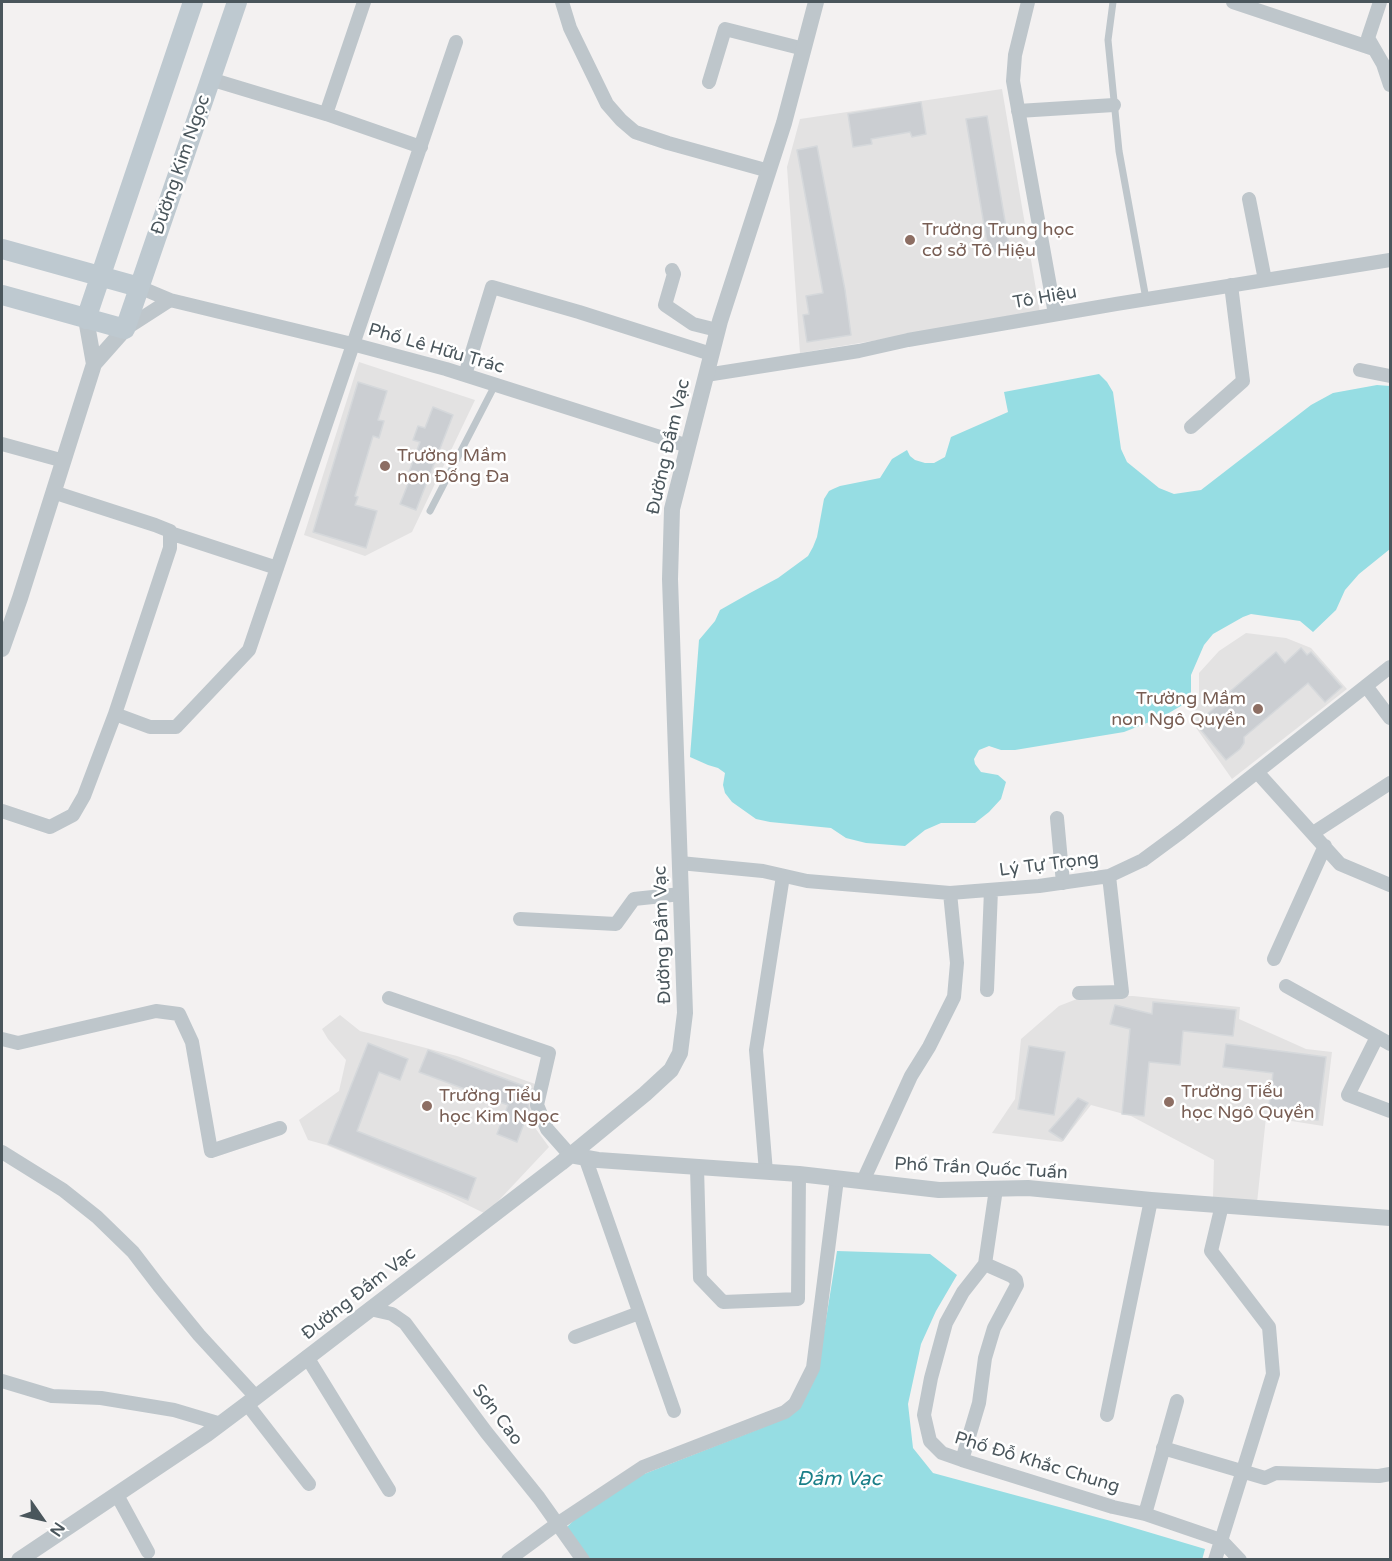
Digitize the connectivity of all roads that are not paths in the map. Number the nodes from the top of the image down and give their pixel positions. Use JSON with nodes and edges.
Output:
{"nodes":[{"id":1,"x":193,"y":2,"type":"edge"},
{"id":2,"x":237,"y":2,"type":"edge"},
{"id":3,"x":364,"y":2,"type":"edge"},
{"id":4,"x":562,"y":2,"type":"edge"},
{"id":5,"x":816,"y":2,"type":"edge"},
{"id":6,"x":1028,"y":2,"type":"edge"},
{"id":7,"x":1113,"y":2,"type":"edge"},
{"id":8,"x":1233,"y":2,"type":"edge"},
{"id":9,"x":1380,"y":2,"type":"edge"},
{"id":10,"x":456,"y":42,"type":"dead end"},
{"id":11,"x":804,"y":49,"type":"junction"},
{"id":12,"x":1374,"y":49,"type":"junction"},
{"id":13,"x":210,"y":80,"type":"junction"},
{"id":14,"x":709,"y":82,"type":"dead end"},
{"id":15,"x":1390,"y":86,"type":"edge"},
{"id":16,"x":1114,"y":105,"type":"junction"},
{"id":17,"x":1018,"y":111,"type":"junction"},
{"id":18,"x":326,"y":114,"type":"junction"},
{"id":19,"x":421,"y":147,"type":"junction"},
{"id":20,"x":769,"y":171,"type":"junction"},
{"id":21,"x":1249,"y":199,"type":"dead end"},
{"id":22,"x":2,"y":249,"type":"edge"},
{"id":23,"x":1390,"y":260,"type":"edge"},
{"id":24,"x":672,"y":270,"type":"dead end"},
{"id":25,"x":100,"y":276,"type":"junction"},
{"id":26,"x":1265,"y":280,"type":"junction"},
{"id":27,"x":1231,"y":285,"type":"junction"},
{"id":28,"x":139,"y":287,"type":"junction"},
{"id":29,"x":2,"y":295,"type":"edge"},
{"id":30,"x":1146,"y":299,"type":"junction"},
{"id":31,"x":170,"y":300,"type":"junction"},
{"id":32,"x":1055,"y":314,"type":"junction"},
{"id":33,"x":86,"y":319,"type":"junction"},
{"id":34,"x":125,"y":329,"type":"junction"},
{"id":35,"x":717,"y":330,"type":"junction"},
{"id":36,"x":352,"y":344,"type":"junction"},
{"id":37,"x":711,"y":354,"type":"junction"},
{"id":38,"x":94,"y":364,"type":"junction"},
{"id":39,"x":1360,"y":370,"type":"dead end"},
{"id":40,"x":465,"y":375,"type":"junction"},
{"id":41,"x":706,"y":375,"type":"junction"},
{"id":42,"x":1390,"y":376,"type":"edge"},
{"id":43,"x":495,"y":385,"type":"junction"},
{"id":44,"x":1191,"y":428,"type":"dead end"},
{"id":45,"x":2,"y":444,"type":"edge"},
{"id":46,"x":688,"y":446,"type":"junction"},
{"id":47,"x":64,"y":461,"type":"junction"},
{"id":48,"x":54,"y":492,"type":"junction"},
{"id":49,"x":430,"y":511,"type":"dead end"},
{"id":50,"x":170,"y":533,"type":"junction"},
{"id":51,"x":277,"y":568,"type":"junction"},
{"id":52,"x":2,"y":649,"type":"edge"},
{"id":53,"x":1390,"y":667,"type":"edge"},
{"id":54,"x":1366,"y":686,"type":"junction"},
{"id":55,"x":115,"y":714,"type":"junction"},
{"id":56,"x":1390,"y":718,"type":"edge"},
{"id":57,"x":1257,"y":772,"type":"junction"},
{"id":58,"x":1390,"y":783,"type":"edge"},
{"id":59,"x":2,"y":811,"type":"edge"},
{"id":60,"x":1057,"y":818,"type":"dead end"},
{"id":61,"x":1312,"y":833,"type":"junction"},
{"id":62,"x":1325,"y":846,"type":"junction"},
{"id":63,"x":680,"y":863,"type":"junction"},
{"id":64,"x":783,"y":876,"type":"junction"},
{"id":65,"x":1109,"y":876,"type":"junction"},
{"id":66,"x":1064,"y":883,"type":"junction"},
{"id":67,"x":1390,"y":885,"type":"edge"},
{"id":68,"x":991,"y":890,"type":"junction"},
{"id":69,"x":950,"y":893,"type":"junction"},
{"id":70,"x":681,"y":894,"type":"junction"},
{"id":71,"x":520,"y":919,"type":"dead end"},
{"id":72,"x":1274,"y":959,"type":"dead end"},
{"id":73,"x":1286,"y":986,"type":"dead end"},
{"id":74,"x":987,"y":990,"type":"dead end"},
{"id":75,"x":1079,"y":993,"type":"dead end"},
{"id":76,"x":389,"y":998,"type":"dead end"},
{"id":77,"x":2,"y":1039,"type":"edge"},
{"id":78,"x":1386,"y":1040,"type":"edge"},
{"id":79,"x":1390,"y":1111,"type":"edge"},
{"id":80,"x":280,"y":1128,"type":"dead end"},
{"id":81,"x":2,"y":1152,"type":"edge"},
{"id":82,"x":577,"y":1156,"type":"junction"},
{"id":83,"x":697,"y":1167,"type":"junction"},
{"id":84,"x":766,"y":1172,"type":"junction"},
{"id":85,"x":799,"y":1174,"type":"junction"},
{"id":86,"x":837,"y":1179,"type":"junction"},
{"id":87,"x":863,"y":1182,"type":"junction"},
{"id":88,"x":996,"y":1189,"type":"junction"},
{"id":89,"x":1151,"y":1200,"type":"junction"},
{"id":90,"x":1222,"y":1205,"type":"junction"},
{"id":91,"x":1390,"y":1218,"type":"edge"},
{"id":92,"x":985,"y":1264,"type":"junction"},
{"id":93,"x":370,"y":1309,"type":"junction"},
{"id":94,"x":639,"y":1313,"type":"junction"},
{"id":95,"x":574,"y":1337,"type":"dead end"},
{"id":96,"x":307,"y":1358,"type":"junction"},
{"id":97,"x":2,"y":1381,"type":"edge"},
{"id":98,"x":251,"y":1400,"type":"junction"},
{"id":99,"x":1177,"y":1401,"type":"dead end"},
{"id":100,"x":674,"y":1411,"type":"dead end"},
{"id":101,"x":1107,"y":1415,"type":"dead end"},
{"id":102,"x":221,"y":1424,"type":"junction"},
{"id":103,"x":1163,"y":1448,"type":"junction"},
{"id":104,"x":962,"y":1460,"type":"junction"},
{"id":105,"x":1242,"y":1471,"type":"junction"},
{"id":106,"x":1390,"y":1474,"type":"edge"},
{"id":107,"x":309,"y":1484,"type":"dead end"},
{"id":108,"x":389,"y":1490,"type":"dead end"},
{"id":109,"x":117,"y":1494,"type":"junction"},
{"id":110,"x":1145,"y":1514,"type":"junction"},
{"id":111,"x":557,"y":1524,"type":"junction"},
{"id":112,"x":1221,"y":1540,"type":"junction"},
{"id":113,"x":148,"y":1552,"type":"dead end"},
{"id":114,"x":19,"y":1560,"type":"edge"},
{"id":115,"x":508,"y":1560,"type":"edge"},
{"id":116,"x":584,"y":1560,"type":"edge"},
{"id":117,"x":1215,"y":1560,"type":"edge"},
{"id":118,"x":1240,"y":1560,"type":"edge"}],
"edges":[{"from":1,"to":25,"type":"main road"},
{"from":2,"to":13,"type":"main road","name":"Đường Kim Ngọc"},
{"from":3,"to":18,"type":"street"},
{"from":4,"to":20,"type":"street"},
{"from":5,"to":11,"type":"street","name":"Đường Đầm Vạc"},
{"from":6,"to":17,"type":"street"},
{"from":7,"to":16,"type":"lane"},
{"from":8,"to":12,"type":"street"},
{"from":9,"to":12,"type":"street"},
{"from":10,"to":19,"type":"street"},
{"from":11,"to":14,"type":"street"},
{"from":11,"to":20,"type":"street","name":"Đường Đầm Vạc"},
{"from":12,"to":15,"type":"street"},
{"from":13,"to":18,"type":"street"},
{"from":13,"to":28,"type":"main road","name":"Đường Kim Ngọc"},
{"from":16,"to":17,"type":"street"},
{"from":16,"to":30,"type":"lane"},
{"from":17,"to":32,"type":"street"},
{"from":18,"to":19,"type":"street"},
{"from":19,"to":36,"type":"street"},
{"from":20,"to":35,"type":"street","name":"Đường Đầm Vạc"},
{"from":21,"to":26,"type":"street"},
{"from":22,"to":25,"type":"main road"},
{"from":23,"to":26,"type":"street","name":"Tô Hiệu"},
{"from":24,"to":35,"type":"street"},
{"from":25,"to":28,"type":"main road"},
{"from":25,"to":33,"type":"main road"},
{"from":26,"to":27,"type":"street","name":"Tô Hiệu"},
{"from":27,"to":30,"type":"street","name":"Tô Hiệu"},
{"from":27,"to":44,"type":"street"},
{"from":28,"to":31,"type":"street","name":"Phố Lê Hữu Trác"},
{"from":28,"to":34,"type":"main road","name":"Đường Kim Ngọc"},
{"from":29,"to":33,"type":"main road"},
{"from":30,"to":32,"type":"street","name":"Tô Hiệu"},
{"from":31,"to":34,"type":"street"},
{"from":31,"to":36,"type":"street","name":"Phố Lê Hữu Trác"},
{"from":32,"to":41,"type":"street","name":"Tô Hiệu"},
{"from":33,"to":34,"type":"main road"},
{"from":33,"to":38,"type":"street"},
{"from":34,"to":38,"type":"street"},
{"from":35,"to":37,"type":"street","name":"Đường Đầm Vạc"},
{"from":36,"to":40,"type":"street","name":"Phố Lê Hữu Trác"},
{"from":36,"to":51,"type":"street"},
{"from":37,"to":40,"type":"street"},
{"from":37,"to":41,"type":"street","name":"Đường Đầm Vạc"},
{"from":38,"to":47,"type":"street"},
{"from":39,"to":42,"type":"street"},
{"from":40,"to":43,"type":"street","name":"Phố Lê Hữu Trác"},
{"from":41,"to":46,"type":"street","name":"Đường Đầm Vạc"},
{"from":43,"to":46,"type":"street","name":"Phố Lê Hữu Trác"},
{"from":43,"to":49,"type":"lane"},
{"from":45,"to":47,"type":"street"},
{"from":46,"to":63,"type":"street","name":"Đường Đầm Vạc"},
{"from":47,"to":48,"type":"street"},
{"from":48,"to":50,"type":"street"},
{"from":48,"to":52,"type":"street"},
{"from":50,"to":51,"type":"street"},
{"from":50,"to":55,"type":"street"},
{"from":51,"to":55,"type":"street"},
{"from":53,"to":54,"type":"street","name":"Lý Tự Trọng"},
{"from":54,"to":56,"type":"street"},
{"from":54,"to":57,"type":"street","name":"Lý Tự Trọng"},
{"from":55,"to":59,"type":"street"},
{"from":57,"to":61,"type":"street"},
{"from":57,"to":65,"type":"street","name":"Lý Tự Trọng"},
{"from":58,"to":61,"type":"street"},
{"from":60,"to":66,"type":"street"},
{"from":61,"to":62,"type":"street"},
{"from":62,"to":67,"type":"street"},
{"from":62,"to":72,"type":"street"},
{"from":63,"to":64,"type":"street","name":"Lý Tự Trọng"},
{"from":63,"to":70,"type":"street","name":"Đường Đầm Vạc"},
{"from":64,"to":69,"type":"street","name":"Lý Tự Trọng"},
{"from":64,"to":84,"type":"street"},
{"from":65,"to":66,"type":"street","name":"Lý Tự Trọng"},
{"from":65,"to":75,"type":"street"},
{"from":66,"to":68,"type":"street","name":"Lý Tự Trọng"},
{"from":68,"to":69,"type":"street","name":"Lý Tự Trọng"},
{"from":68,"to":74,"type":"street"},
{"from":69,"to":87,"type":"street"},
{"from":70,"to":71,"type":"street"},
{"from":70,"to":82,"type":"street","name":"Đường Đầm Vạc"},
{"from":73,"to":78,"type":"street"},
{"from":76,"to":82,"type":"street"},
{"from":77,"to":80,"type":"street"},
{"from":78,"to":79,"type":"street"},
{"from":81,"to":98,"type":"street"},
{"from":82,"to":83,"type":"street","name":"Phố Trần Quốc Tuấn"},
{"from":82,"to":93,"type":"street","name":"Đường Đầm Vạc"},
{"from":82,"to":94,"type":"street"},
{"from":83,"to":84,"type":"street","name":"Phố Trần Quốc Tuấn"},
{"from":83,"to":85,"type":"street"},
{"from":84,"to":85,"type":"street","name":"Phố Trần Quốc Tuấn"},
{"from":85,"to":86,"type":"street","name":"Phố Trần Quốc Tuấn"},
{"from":86,"to":87,"type":"street","name":"Phố Trần Quốc Tuấn"},
{"from":86,"to":111,"type":"street"},
{"from":87,"to":88,"type":"street","name":"Phố Trần Quốc Tuấn"},
{"from":88,"to":89,"type":"street","name":"Phố Trần Quốc Tuấn"},
{"from":88,"to":92,"type":"street","name":"Phố Đỗ Khắc Chung"},
{"from":89,"to":90,"type":"street","name":"Phố Trần Quốc Tuấn"},
{"from":89,"to":101,"type":"street"},
{"from":90,"to":91,"type":"street","name":"Phố Trần Quốc Tuấn"},
{"from":90,"to":105,"type":"street"},
{"from":92,"to":104,"type":"street"},
{"from":92,"to":104,"type":"street","name":"Phố Đỗ Khắc Chung"},
{"from":93,"to":96,"type":"street","name":"Đường Đầm Vạc"},
{"from":93,"to":111,"type":"street","name":"Sơn Cao"},
{"from":94,"to":95,"type":"street"},
{"from":94,"to":100,"type":"street"},
{"from":96,"to":98,"type":"street","name":"Đường Đầm Vạc"},
{"from":96,"to":108,"type":"street"},
{"from":97,"to":102,"type":"street"},
{"from":98,"to":102,"type":"street","name":"Đường Đầm Vạc"},
{"from":98,"to":107,"type":"street"},
{"from":99,"to":103,"type":"street"},
{"from":102,"to":109,"type":"street","name":"Đường Đầm Vạc"},
{"from":103,"to":105,"type":"street"},
{"from":103,"to":110,"type":"street"},
{"from":104,"to":110,"type":"street","name":"Phố Đỗ Khắc Chung"},
{"from":105,"to":106,"type":"street"},
{"from":105,"to":112,"type":"street"},
{"from":109,"to":113,"type":"street"},
{"from":109,"to":114,"type":"street","name":"Đường Đầm Vạc"},
{"from":110,"to":112,"type":"street","name":"Phố Đỗ Khắc Chung"},
{"from":111,"to":115,"type":"street"},
{"from":111,"to":116,"type":"street","name":"Sơn Cao"},
{"from":112,"to":117,"type":"street"},
{"from":112,"to":118,"type":"street"}]}
